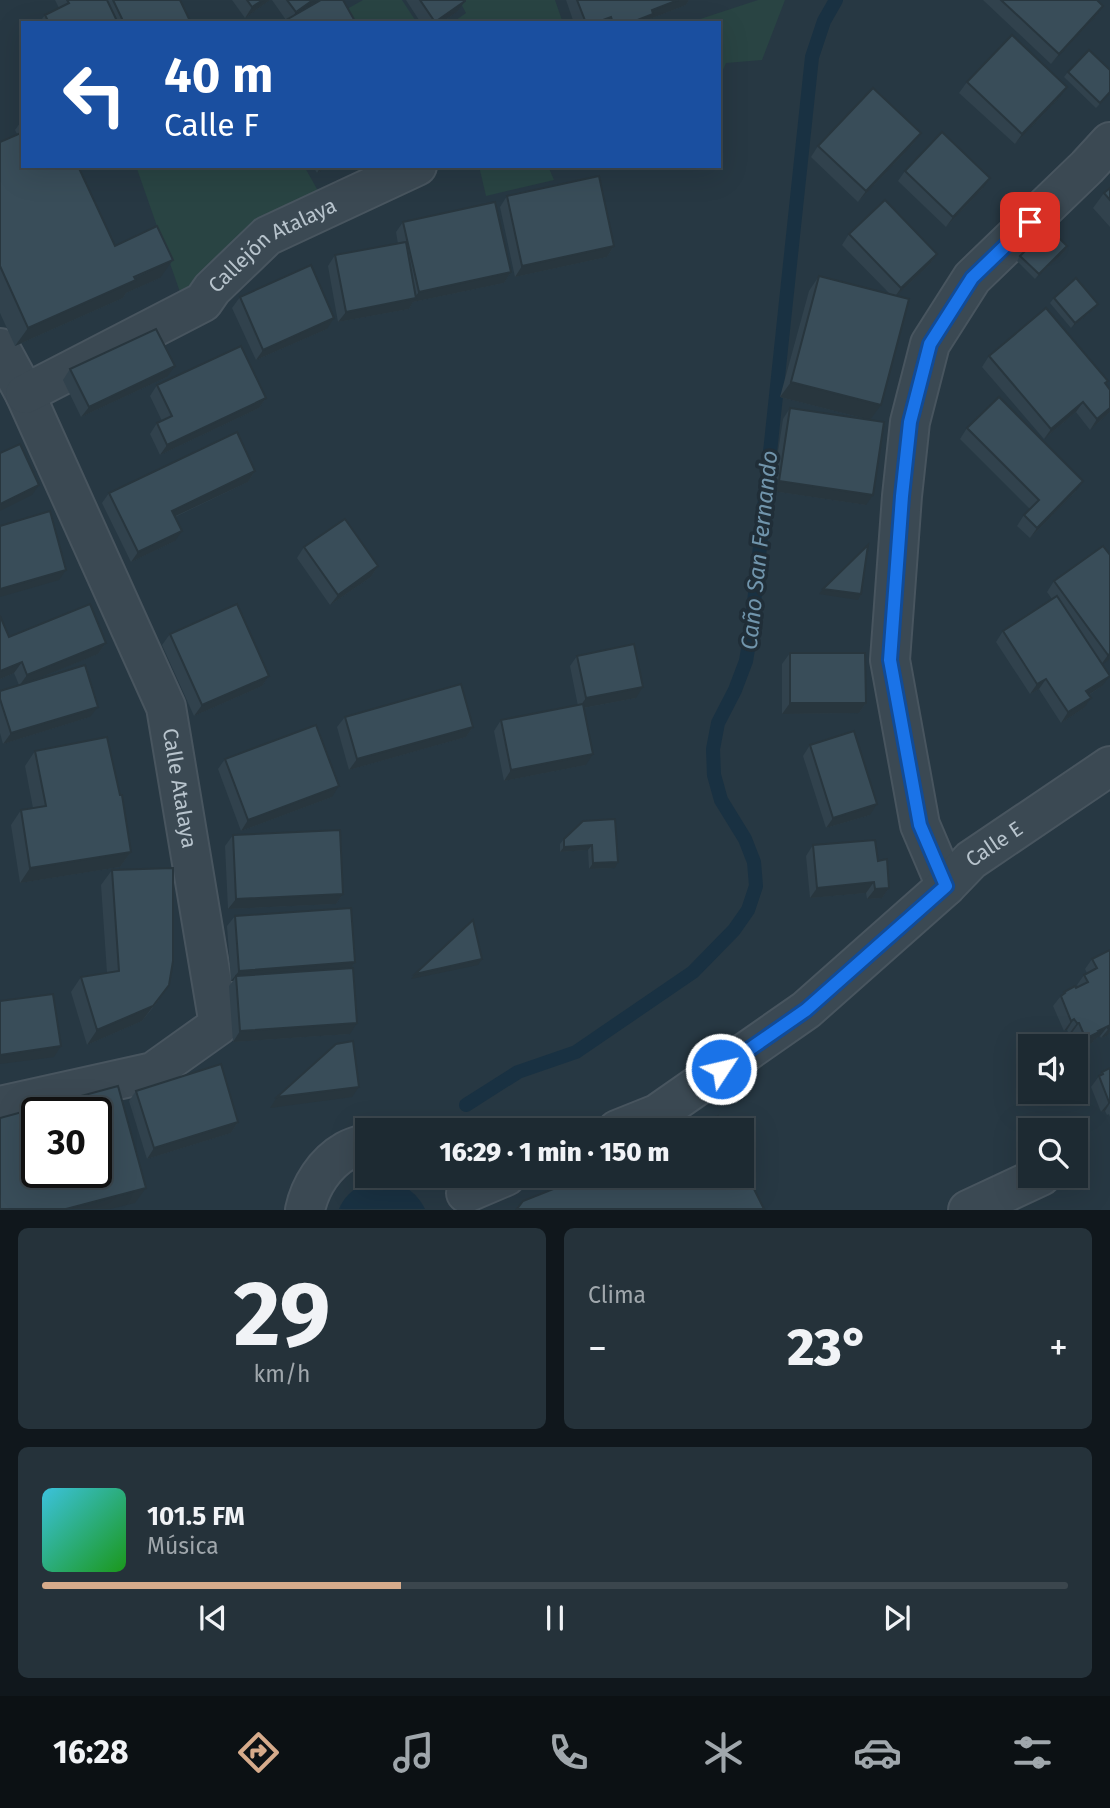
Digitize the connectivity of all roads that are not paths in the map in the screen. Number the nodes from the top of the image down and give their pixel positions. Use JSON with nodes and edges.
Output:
{"nodes":[{"id":1,"x":1110,"y":142,"type":"edge"},
{"id":2,"x":413,"y":168,"type":"edge"},
{"id":3,"x":0,"y":348,"type":"edge"},
{"id":4,"x":25,"y":394,"type":"junction"},
{"id":5,"x":1110,"y":766,"type":"edge"},
{"id":6,"x":946,"y":886,"type":"junction"},
{"id":7,"x":0,"y":1106,"type":"edge"},
{"id":8,"x":647,"y":1118,"type":"edge"},
{"id":9,"x":355,"y":1147,"type":"edge"},
{"id":10,"x":1018,"y":1186,"type":"edge"},
{"id":11,"x":306,"y":1209,"type":"edge"},
{"id":12,"x":968,"y":1209,"type":"edge"}],
"edges":[{"from":1,"to":6,"type":"street"},
{"from":2,"to":4,"type":"street","name":"Callejón Atalaya"},
{"from":3,"to":4,"type":"street","name":"Calle Atalaya"},
{"from":4,"to":7,"type":"street","name":"Calle Atalaya"},
{"from":5,"to":6,"type":"street","name":"Calle E"},
{"from":6,"to":8,"type":"street","name":"Calle E"},
{"from":9,"to":11,"type":"street"},
{"from":10,"to":12,"type":"street"}]}
